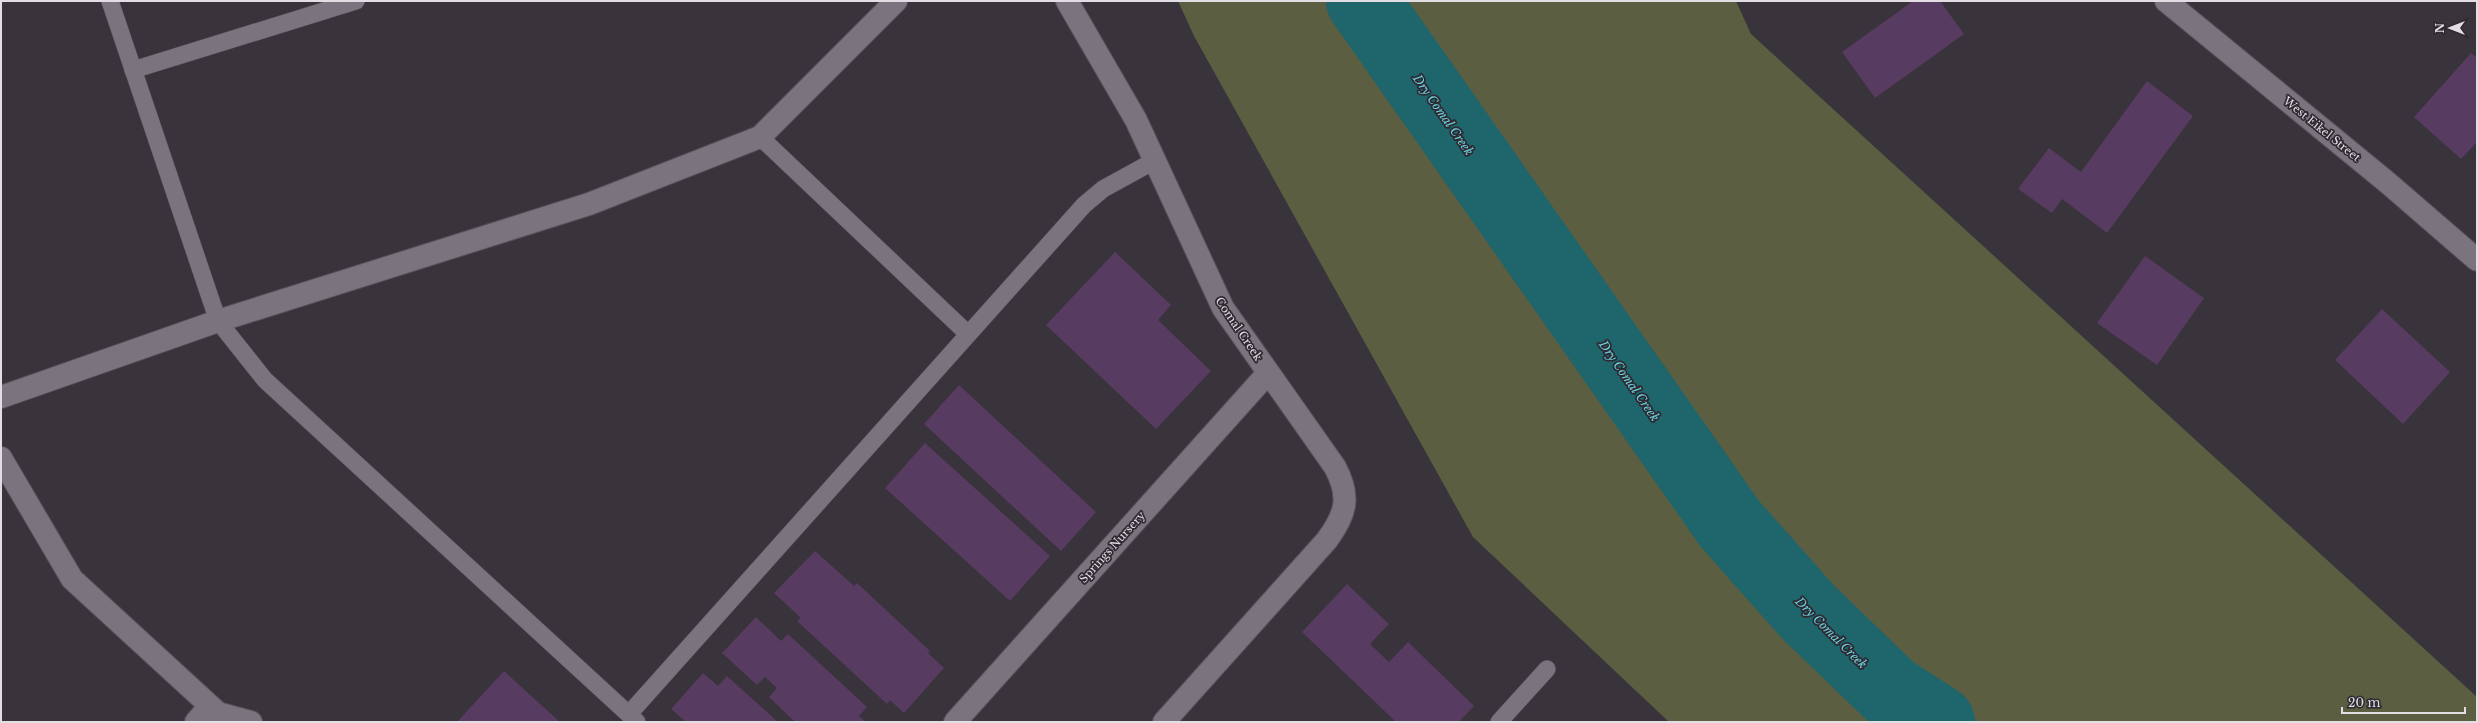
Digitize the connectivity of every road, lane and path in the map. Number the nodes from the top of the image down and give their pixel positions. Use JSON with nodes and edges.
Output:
{"nodes":[{"id":1,"x":110,"y":1,"type":"edge"},
{"id":2,"x":356,"y":1,"type":"edge"},
{"id":3,"x":896,"y":1,"type":"edge"},
{"id":4,"x":1067,"y":1,"type":"edge"},
{"id":5,"x":2166,"y":1,"type":"edge"},
{"id":6,"x":133,"y":70,"type":"junction"},
{"id":7,"x":760,"y":137,"type":"junction"},
{"id":8,"x":1154,"y":161,"type":"junction"},
{"id":9,"x":2477,"y":260,"type":"edge"},
{"id":10,"x":218,"y":321,"type":"junction"},
{"id":11,"x":968,"y":334,"type":"junction"},
{"id":12,"x":1268,"y":373,"type":"junction"},
{"id":13,"x":1,"y":397,"type":"edge"},
{"id":14,"x":1,"y":458,"type":"edge"},
{"id":15,"x":1547,"y":669,"type":"dead end"},
{"id":16,"x":211,"y":716,"type":"edge"},
{"id":17,"x":633,"y":718,"type":"edge"},
{"id":18,"x":1173,"y":719,"type":"edge"},
{"id":19,"x":252,"y":722,"type":"edge"},
{"id":20,"x":955,"y":722,"type":"edge"},
{"id":21,"x":1499,"y":722,"type":"edge"}],
"edges":[{"from":1,"to":6,"type":"lane"},
{"from":2,"to":6,"type":"lane"},
{"from":3,"to":7,"type":"street"},
{"from":4,"to":8,"type":"street","name":"Comal Creek"},
{"from":5,"to":9,"type":"street","name":"West Eikel Street"},
{"from":6,"to":10,"type":"lane"},
{"from":7,"to":10,"type":"street"},
{"from":7,"to":11,"type":"lane"},
{"from":8,"to":11,"type":"lane"},
{"from":8,"to":12,"type":"street","name":"Comal Creek"},
{"from":10,"to":13,"type":"street"},
{"from":10,"to":17,"type":"lane"},
{"from":11,"to":17,"type":"lane"},
{"from":12,"to":18,"type":"street","name":"Comal Creek"},
{"from":12,"to":20,"type":"street","name":"Springs Nursery"},
{"from":14,"to":16,"type":"street"},
{"from":15,"to":21,"type":"lane"},
{"from":16,"to":19,"type":"street"}]}
